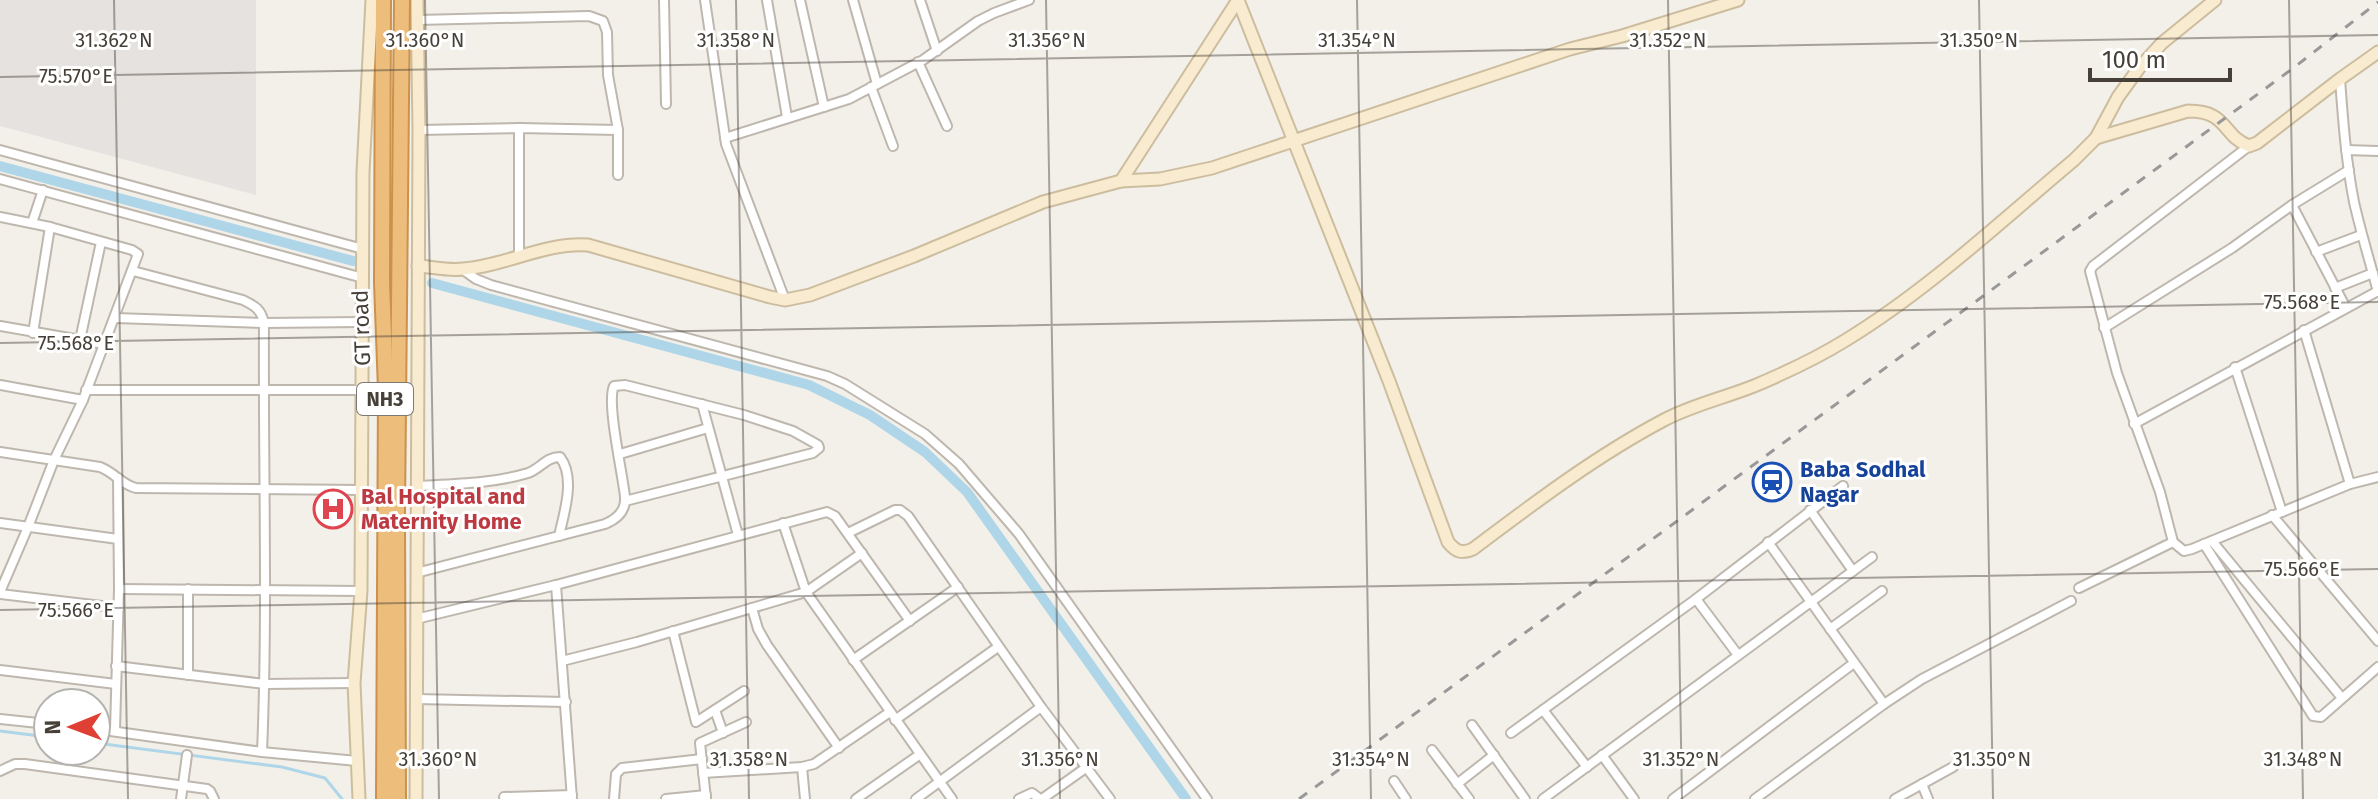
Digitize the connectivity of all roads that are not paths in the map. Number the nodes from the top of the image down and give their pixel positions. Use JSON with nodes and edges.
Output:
{"nodes":[{"id":1,"x":372,"y":0,"type":"edge"},
{"id":2,"x":383,"y":0,"type":"edge"},
{"id":3,"x":402,"y":0,"type":"edge"},
{"id":4,"x":417,"y":0,"type":"edge"},
{"id":5,"x":664,"y":0,"type":"edge"},
{"id":6,"x":705,"y":0,"type":"edge"},
{"id":7,"x":767,"y":0,"type":"edge"},
{"id":8,"x":800,"y":0,"type":"edge"},
{"id":9,"x":853,"y":0,"type":"edge"},
{"id":10,"x":920,"y":0,"type":"edge"},
{"id":11,"x":990,"y":0,"type":"edge"},
{"id":12,"x":1029,"y":0,"type":"edge"},
{"id":13,"x":1238,"y":0,"type":"edge"},
{"id":14,"x":1738,"y":0,"type":"edge"},
{"id":15,"x":2215,"y":0,"type":"edge"},
{"id":16,"x":994,"y":13,"type":"junction"},
{"id":17,"x":417,"y":20,"type":"junction"},
{"id":18,"x":937,"y":51,"type":"junction"},
{"id":19,"x":2378,"y":52,"type":"edge"},
{"id":20,"x":918,"y":62,"type":"junction"},
{"id":21,"x":2340,"y":79,"type":"junction"},
{"id":22,"x":874,"y":85,"type":"junction"},
{"id":23,"x":666,"y":104,"type":"dead end"},
{"id":24,"x":824,"y":107,"type":"junction"},
{"id":25,"x":787,"y":117,"type":"junction"},
{"id":26,"x":947,"y":126,"type":"dead end"},
{"id":27,"x":519,"y":128,"type":"junction"},
{"id":28,"x":419,"y":130,"type":"junction"},
{"id":29,"x":618,"y":130,"type":"junction"},
{"id":30,"x":725,"y":138,"type":"junction"},
{"id":31,"x":2096,"y":138,"type":"junction"},
{"id":32,"x":1294,"y":140,"type":"junction"},
{"id":33,"x":893,"y":146,"type":"dead end"},
{"id":34,"x":2249,"y":146,"type":"junction"},
{"id":35,"x":0,"y":150,"type":"edge"},
{"id":36,"x":2346,"y":150,"type":"junction"},
{"id":37,"x":2378,"y":151,"type":"edge"},
{"id":38,"x":2349,"y":170,"type":"junction"},
{"id":39,"x":618,"y":175,"type":"dead end"},
{"id":40,"x":0,"y":179,"type":"edge"},
{"id":41,"x":1121,"y":181,"type":"junction"},
{"id":42,"x":43,"y":190,"type":"junction"},
{"id":43,"x":2292,"y":205,"type":"junction"},
{"id":44,"x":0,"y":217,"type":"edge"},
{"id":45,"x":32,"y":223,"type":"junction"},
{"id":46,"x":50,"y":227,"type":"junction"},
{"id":47,"x":2361,"y":235,"type":"junction"},
{"id":48,"x":101,"y":242,"type":"junction"},
{"id":49,"x":363,"y":249,"type":"junction"},
{"id":50,"x":2316,"y":252,"type":"junction"},
{"id":51,"x":519,"y":256,"type":"junction"},
{"id":52,"x":2374,"y":260,"type":"edge"},
{"id":53,"x":418,"y":266,"type":"junction"},
{"id":54,"x":462,"y":269,"type":"junction"},
{"id":55,"x":133,"y":271,"type":"junction"},
{"id":56,"x":2373,"y":273,"type":"junction"},
{"id":57,"x":363,"y":278,"type":"junction"},
{"id":58,"x":2335,"y":288,"type":"junction"},
{"id":59,"x":2378,"y":292,"type":"edge"},
{"id":60,"x":785,"y":300,"type":"junction"},
{"id":61,"x":2346,"y":308,"type":"junction"},
{"id":62,"x":115,"y":318,"type":"junction"},
{"id":63,"x":361,"y":322,"type":"junction"},
{"id":64,"x":264,"y":323,"type":"junction"},
{"id":65,"x":0,"y":326,"type":"edge"},
{"id":66,"x":2104,"y":328,"type":"junction"},
{"id":67,"x":2304,"y":330,"type":"junction"},
{"id":68,"x":33,"y":333,"type":"junction"},
{"id":69,"x":80,"y":340,"type":"junction"},
{"id":70,"x":104,"y":344,"type":"junction"},
{"id":71,"x":2235,"y":367,"type":"junction"},
{"id":72,"x":0,"y":385,"type":"edge"},
{"id":73,"x":264,"y":389,"type":"junction"},
{"id":74,"x":86,"y":390,"type":"junction"},
{"id":75,"x":362,"y":390,"type":"junction"},
{"id":76,"x":83,"y":400,"type":"junction"},
{"id":77,"x":702,"y":404,"type":"junction"},
{"id":78,"x":2134,"y":424,"type":"junction"},
{"id":79,"x":708,"y":428,"type":"junction"},
{"id":80,"x":0,"y":452,"type":"edge"},
{"id":81,"x":620,"y":454,"type":"junction"},
{"id":82,"x":54,"y":460,"type":"junction"},
{"id":83,"x":722,"y":477,"type":"junction"},
{"id":84,"x":2378,"y":477,"type":"edge"},
{"id":85,"x":118,"y":478,"type":"junction"},
{"id":86,"x":2350,"y":484,"type":"junction"},
{"id":87,"x":416,"y":486,"type":"junction"},
{"id":88,"x":1843,"y":486,"type":"dead end"},
{"id":89,"x":263,"y":490,"type":"junction"},
{"id":90,"x":362,"y":490,"type":"junction"},
{"id":91,"x":625,"y":501,"type":"junction"},
{"id":92,"x":1810,"y":510,"type":"junction"},
{"id":93,"x":2282,"y":512,"type":"junction"},
{"id":94,"x":2272,"y":515,"type":"junction"},
{"id":95,"x":0,"y":523,"type":"edge"},
{"id":96,"x":783,"y":523,"type":"junction"},
{"id":97,"x":28,"y":527,"type":"junction"},
{"id":98,"x":848,"y":533,"type":"junction"},
{"id":99,"x":738,"y":535,"type":"junction"},
{"id":100,"x":559,"y":536,"type":"junction"},
{"id":101,"x":118,"y":539,"type":"junction"},
{"id":102,"x":1768,"y":542,"type":"junction"},
{"id":103,"x":2173,"y":542,"type":"junction"},
{"id":104,"x":2208,"y":542,"type":"junction"},
{"id":105,"x":862,"y":553,"type":"junction"},
{"id":106,"x":1872,"y":557,"type":"dead end"},
{"id":107,"x":1853,"y":571,"type":"junction"},
{"id":108,"x":416,"y":573,"type":"junction"},
{"id":109,"x":556,"y":585,"type":"junction"},
{"id":110,"x":958,"y":587,"type":"junction"},
{"id":111,"x":2079,"y":588,"type":"dead end"},
{"id":112,"x":119,"y":589,"type":"junction"},
{"id":113,"x":188,"y":589,"type":"junction"},
{"id":114,"x":265,"y":591,"type":"junction"},
{"id":115,"x":361,"y":591,"type":"junction"},
{"id":116,"x":1882,"y":591,"type":"dead end"},
{"id":117,"x":806,"y":592,"type":"junction"},
{"id":118,"x":0,"y":593,"type":"edge"},
{"id":119,"x":1696,"y":599,"type":"junction"},
{"id":120,"x":2071,"y":601,"type":"dead end"},
{"id":121,"x":1811,"y":602,"type":"junction"},
{"id":122,"x":119,"y":608,"type":"junction"},
{"id":123,"x":752,"y":608,"type":"junction"},
{"id":124,"x":416,"y":619,"type":"junction"},
{"id":125,"x":910,"y":621,"type":"junction"},
{"id":126,"x":1830,"y":629,"type":"junction"},
{"id":127,"x":673,"y":631,"type":"junction"},
{"id":128,"x":2378,"y":641,"type":"edge"},
{"id":129,"x":998,"y":647,"type":"junction"},
{"id":130,"x":1738,"y":655,"type":"junction"},
{"id":131,"x":853,"y":660,"type":"junction"},
{"id":132,"x":562,"y":661,"type":"junction"},
{"id":133,"x":1854,"y":663,"type":"junction"},
{"id":134,"x":116,"y":666,"type":"junction"},
{"id":135,"x":2378,"y":667,"type":"edge"},
{"id":136,"x":0,"y":670,"type":"edge"},
{"id":137,"x":188,"y":675,"type":"junction"},
{"id":138,"x":354,"y":683,"type":"junction"},
{"id":139,"x":116,"y":684,"type":"junction"},
{"id":140,"x":265,"y":684,"type":"junction"},
{"id":141,"x":744,"y":691,"type":"dead end"},
{"id":142,"x":2342,"y":698,"type":"junction"},
{"id":143,"x":416,"y":699,"type":"junction"},
{"id":144,"x":566,"y":702,"type":"junction"},
{"id":145,"x":1884,"y":704,"type":"junction"},
{"id":146,"x":1041,"y":707,"type":"junction"},
{"id":147,"x":715,"y":710,"type":"junction"},
{"id":148,"x":1543,"y":710,"type":"junction"},
{"id":149,"x":893,"y":716,"type":"junction"},
{"id":150,"x":0,"y":719,"type":"edge"},
{"id":151,"x":32,"y":722,"type":"edge"},
{"id":152,"x":746,"y":722,"type":"dead end"},
{"id":153,"x":1472,"y":725,"type":"dead end"},
{"id":154,"x":112,"y":730,"type":"edge"},
{"id":155,"x":115,"y":730,"type":"junction"},
{"id":156,"x":723,"y":733,"type":"junction"},
{"id":157,"x":1511,"y":733,"type":"dead end"},
{"id":158,"x":839,"y":748,"type":"junction"},
{"id":159,"x":1432,"y":750,"type":"dead end"},
{"id":160,"x":262,"y":752,"type":"junction"},
{"id":161,"x":187,"y":755,"type":"dead end"},
{"id":162,"x":919,"y":755,"type":"junction"},
{"id":163,"x":1494,"y":755,"type":"junction"},
{"id":164,"x":1602,"y":755,"type":"junction"},
{"id":165,"x":702,"y":759,"type":"junction"},
{"id":166,"x":357,"y":761,"type":"junction"},
{"id":167,"x":802,"y":767,"type":"junction"},
{"id":168,"x":1087,"y":767,"type":"junction"},
{"id":169,"x":1587,"y":767,"type":"junction"},
{"id":170,"x":1953,"y":767,"type":"dead end"},
{"id":171,"x":0,"y":771,"type":"edge"},
{"id":172,"x":703,"y":773,"type":"junction"},
{"id":173,"x":1394,"y":781,"type":"dead end"},
{"id":174,"x":941,"y":782,"type":"junction"},
{"id":175,"x":1457,"y":784,"type":"junction"},
{"id":176,"x":1922,"y":784,"type":"junction"},
{"id":177,"x":183,"y":786,"type":"junction"},
{"id":178,"x":504,"y":797,"type":"dead end"},
{"id":179,"x":572,"y":797,"type":"edge"},
{"id":180,"x":706,"y":797,"type":"edge"},
{"id":181,"x":181,"y":799,"type":"edge"},
{"id":182,"x":214,"y":799,"type":"edge"},
{"id":183,"x":359,"y":799,"type":"edge"},
{"id":184,"x":384,"y":799,"type":"edge"},
{"id":185,"x":398,"y":799,"type":"edge"},
{"id":186,"x":416,"y":799,"type":"edge"},
{"id":187,"x":614,"y":799,"type":"edge"},
{"id":188,"x":667,"y":799,"type":"edge"},
{"id":189,"x":805,"y":799,"type":"edge"},
{"id":190,"x":856,"y":799,"type":"edge"},
{"id":191,"x":916,"y":799,"type":"edge"},
{"id":192,"x":952,"y":799,"type":"edge"},
{"id":193,"x":1019,"y":799,"type":"edge"},
{"id":194,"x":1041,"y":799,"type":"edge"},
{"id":195,"x":1110,"y":799,"type":"edge"},
{"id":196,"x":1207,"y":799,"type":"edge"},
{"id":197,"x":1406,"y":799,"type":"edge"},
{"id":198,"x":1469,"y":799,"type":"edge"},
{"id":199,"x":1525,"y":799,"type":"edge"},
{"id":200,"x":1543,"y":799,"type":"edge"},
{"id":201,"x":1634,"y":799,"type":"edge"},
{"id":202,"x":1673,"y":799,"type":"edge"},
{"id":203,"x":1755,"y":799,"type":"edge"},
{"id":204,"x":1895,"y":799,"type":"edge"},
{"id":205,"x":1928,"y":799,"type":"edge"}],
"edges":[{"from":1,"to":49,"type":"street"},
{"from":2,"to":184,"type":"highway","name":"GT road","number":"NH3"},
{"from":3,"to":185,"type":"highway","name":"GT road","number":"NH3"},
{"from":4,"to":17,"type":"street"},
{"from":5,"to":23,"type":"street"},
{"from":6,"to":30,"type":"street"},
{"from":7,"to":25,"type":"street"},
{"from":8,"to":24,"type":"street"},
{"from":9,"to":22,"type":"street"},
{"from":10,"to":18,"type":"street"},
{"from":11,"to":16,"type":"street"},
{"from":12,"to":16,"type":"street"},
{"from":13,"to":32,"type":"street"},
{"from":13,"to":41,"type":"street"},
{"from":14,"to":32,"type":"street"},
{"from":15,"to":31,"type":"street"},
{"from":16,"to":18,"type":"street"},
{"from":17,"to":28,"type":"street"},
{"from":17,"to":29,"type":"street"},
{"from":18,"to":20,"type":"street"},
{"from":19,"to":21,"type":"street"},
{"from":20,"to":22,"type":"street"},
{"from":20,"to":26,"type":"street"},
{"from":21,"to":34,"type":"street"},
{"from":21,"to":36,"type":"street"},
{"from":22,"to":24,"type":"street"},
{"from":22,"to":33,"type":"street"},
{"from":24,"to":25,"type":"street"},
{"from":25,"to":30,"type":"street"},
{"from":27,"to":28,"type":"street"},
{"from":27,"to":29,"type":"street"},
{"from":27,"to":51,"type":"street"},
{"from":28,"to":53,"type":"street"},
{"from":29,"to":39,"type":"street"},
{"from":30,"to":60,"type":"street"},
{"from":31,"to":32,"type":"street"},
{"from":31,"to":34,"type":"street"},
{"from":32,"to":41,"type":"street"},
{"from":34,"to":66,"type":"street"},
{"from":35,"to":49,"type":"street"},
{"from":36,"to":37,"type":"street"},
{"from":36,"to":38,"type":"street"},
{"from":38,"to":43,"type":"street"},
{"from":38,"to":47,"type":"street"},
{"from":40,"to":42,"type":"street"},
{"from":41,"to":60,"type":"street"},
{"from":42,"to":45,"type":"street"},
{"from":42,"to":57,"type":"street"},
{"from":43,"to":50,"type":"street"},
{"from":43,"to":66,"type":"street"},
{"from":44,"to":45,"type":"street"},
{"from":45,"to":46,"type":"street"},
{"from":46,"to":48,"type":"street"},
{"from":46,"to":68,"type":"street"},
{"from":47,"to":50,"type":"street"},
{"from":47,"to":52,"type":"street"},
{"from":48,"to":55,"type":"street"},
{"from":48,"to":69,"type":"street"},
{"from":49,"to":57,"type":"street"},
{"from":50,"to":58,"type":"street"},
{"from":51,"to":54,"type":"street"},
{"from":51,"to":60,"type":"street"},
{"from":52,"to":56,"type":"street"},
{"from":53,"to":54,"type":"street"},
{"from":53,"to":87,"type":"street"},
{"from":54,"to":196,"type":"street"},
{"from":55,"to":62,"type":"street"},
{"from":55,"to":64,"type":"street"},
{"from":56,"to":58,"type":"street"},
{"from":56,"to":59,"type":"street"},
{"from":57,"to":63,"type":"street"},
{"from":58,"to":61,"type":"street"},
{"from":59,"to":61,"type":"street"},
{"from":61,"to":67,"type":"street"},
{"from":62,"to":64,"type":"street"},
{"from":62,"to":70,"type":"street"},
{"from":63,"to":64,"type":"street"},
{"from":63,"to":75,"type":"street"},
{"from":64,"to":73,"type":"street"},
{"from":65,"to":68,"type":"street"},
{"from":66,"to":78,"type":"street"},
{"from":67,"to":71,"type":"street"},
{"from":67,"to":86,"type":"street"},
{"from":68,"to":69,"type":"street"},
{"from":69,"to":70,"type":"street"},
{"from":70,"to":74,"type":"street"},
{"from":71,"to":78,"type":"street"},
{"from":71,"to":93,"type":"street"},
{"from":72,"to":76,"type":"street"},
{"from":73,"to":74,"type":"street"},
{"from":73,"to":75,"type":"street"},
{"from":73,"to":89,"type":"street"},
{"from":74,"to":76,"type":"street"},
{"from":75,"to":90,"type":"street"},
{"from":76,"to":82,"type":"street"},
{"from":77,"to":79,"type":"street"},
{"from":77,"to":81,"type":"street"},
{"from":77,"to":83,"type":"street"},
{"from":78,"to":103,"type":"street"},
{"from":79,"to":81,"type":"street"},
{"from":79,"to":83,"type":"street"},
{"from":80,"to":82,"type":"street"},
{"from":81,"to":91,"type":"street"},
{"from":82,"to":85,"type":"street"},
{"from":82,"to":97,"type":"street"},
{"from":83,"to":91,"type":"street"},
{"from":83,"to":99,"type":"street"},
{"from":84,"to":86,"type":"street"},
{"from":85,"to":89,"type":"street"},
{"from":85,"to":101,"type":"street"},
{"from":86,"to":93,"type":"street"},
{"from":87,"to":100,"type":"street"},
{"from":87,"to":108,"type":"street"},
{"from":88,"to":92,"type":"street"},
{"from":89,"to":90,"type":"street"},
{"from":89,"to":114,"type":"street"},
{"from":90,"to":115,"type":"street"},
{"from":91,"to":100,"type":"street"},
{"from":92,"to":102,"type":"street"},
{"from":92,"to":107,"type":"street"},
{"from":93,"to":94,"type":"street"},
{"from":94,"to":104,"type":"street"},
{"from":94,"to":128,"type":"street"},
{"from":95,"to":97,"type":"street"},
{"from":96,"to":98,"type":"street"},
{"from":96,"to":99,"type":"street"},
{"from":96,"to":117,"type":"street"},
{"from":97,"to":101,"type":"street"},
{"from":97,"to":118,"type":"street"},
{"from":98,"to":105,"type":"street"},
{"from":98,"to":110,"type":"street"},
{"from":99,"to":109,"type":"street"},
{"from":100,"to":108,"type":"street"},
{"from":101,"to":112,"type":"street"},
{"from":102,"to":119,"type":"street"},
{"from":102,"to":121,"type":"street"},
{"from":103,"to":104,"type":"street"},
{"from":103,"to":111,"type":"street"},
{"from":104,"to":142,"type":"street"},
{"from":104,"to":142,"type":"street"},
{"from":105,"to":117,"type":"street"},
{"from":105,"to":125,"type":"street"},
{"from":106,"to":107,"type":"street"},
{"from":107,"to":121,"type":"street"},
{"from":108,"to":124,"type":"street"},
{"from":109,"to":124,"type":"street"},
{"from":109,"to":132,"type":"street"},
{"from":110,"to":125,"type":"street"},
{"from":110,"to":129,"type":"street"},
{"from":112,"to":113,"type":"street"},
{"from":112,"to":122,"type":"street"},
{"from":113,"to":114,"type":"street"},
{"from":113,"to":137,"type":"street"},
{"from":114,"to":115,"type":"street"},
{"from":114,"to":140,"type":"street"},
{"from":115,"to":138,"type":"street"},
{"from":116,"to":126,"type":"street"},
{"from":117,"to":123,"type":"street"},
{"from":117,"to":131,"type":"street"},
{"from":118,"to":122,"type":"street"},
{"from":119,"to":130,"type":"street"},
{"from":119,"to":148,"type":"street"},
{"from":120,"to":145,"type":"street"},
{"from":121,"to":126,"type":"street"},
{"from":121,"to":130,"type":"street"},
{"from":122,"to":134,"type":"street"},
{"from":123,"to":127,"type":"street"},
{"from":123,"to":158,"type":"street"},
{"from":124,"to":143,"type":"street"},
{"from":125,"to":131,"type":"street"},
{"from":126,"to":133,"type":"street"},
{"from":127,"to":132,"type":"street"},
{"from":127,"to":147,"type":"street"},
{"from":129,"to":146,"type":"street"},
{"from":129,"to":149,"type":"street"},
{"from":130,"to":164,"type":"street"},
{"from":131,"to":149,"type":"street"},
{"from":132,"to":144,"type":"street"},
{"from":133,"to":145,"type":"street"},
{"from":133,"to":202,"type":"street"},
{"from":134,"to":137,"type":"street"},
{"from":134,"to":139,"type":"street"},
{"from":135,"to":142,"type":"street"},
{"from":136,"to":139,"type":"street"},
{"from":137,"to":140,"type":"street"},
{"from":138,"to":140,"type":"street"},
{"from":138,"to":166,"type":"street"},
{"from":139,"to":155,"type":"street"},
{"from":140,"to":160,"type":"street"},
{"from":141,"to":147,"type":"street"},
{"from":143,"to":144,"type":"street"},
{"from":143,"to":186,"type":"street"},
{"from":144,"to":179,"type":"street"},
{"from":145,"to":203,"type":"street"},
{"from":146,"to":168,"type":"street"},
{"from":146,"to":174,"type":"street"},
{"from":147,"to":156,"type":"street"},
{"from":148,"to":157,"type":"street"},
{"from":148,"to":169,"type":"street"},
{"from":149,"to":158,"type":"street"},
{"from":149,"to":162,"type":"street"},
{"from":150,"to":151,"type":"street"},
{"from":152,"to":156,"type":"street"},
{"from":153,"to":163,"type":"street"},
{"from":154,"to":155,"type":"street"},
{"from":155,"to":160,"type":"street"},
{"from":156,"to":165,"type":"street"},
{"from":158,"to":167,"type":"street"},
{"from":159,"to":175,"type":"street"},
{"from":160,"to":166,"type":"street"},
{"from":161,"to":177,"type":"street"},
{"from":162,"to":174,"type":"street"},
{"from":162,"to":190,"type":"street"},
{"from":163,"to":175,"type":"street"},
{"from":163,"to":199,"type":"street"},
{"from":164,"to":169,"type":"street"},
{"from":164,"to":201,"type":"street"},
{"from":165,"to":172,"type":"street"},
{"from":165,"to":187,"type":"street"},
{"from":166,"to":183,"type":"street"},
{"from":167,"to":172,"type":"street"},
{"from":167,"to":189,"type":"street"},
{"from":168,"to":194,"type":"street"},
{"from":168,"to":195,"type":"street"},
{"from":169,"to":200,"type":"street"},
{"from":170,"to":176,"type":"street"},
{"from":171,"to":177,"type":"street"},
{"from":172,"to":180,"type":"street"},
{"from":173,"to":197,"type":"street"},
{"from":174,"to":191,"type":"street"},
{"from":174,"to":192,"type":"street"},
{"from":175,"to":198,"type":"street"},
{"from":176,"to":204,"type":"street"},
{"from":176,"to":205,"type":"street"},
{"from":177,"to":181,"type":"street"},
{"from":177,"to":182,"type":"street"},
{"from":178,"to":179,"type":"street"},
{"from":180,"to":188,"type":"street"},
{"from":193,"to":194,"type":"street"}]}
